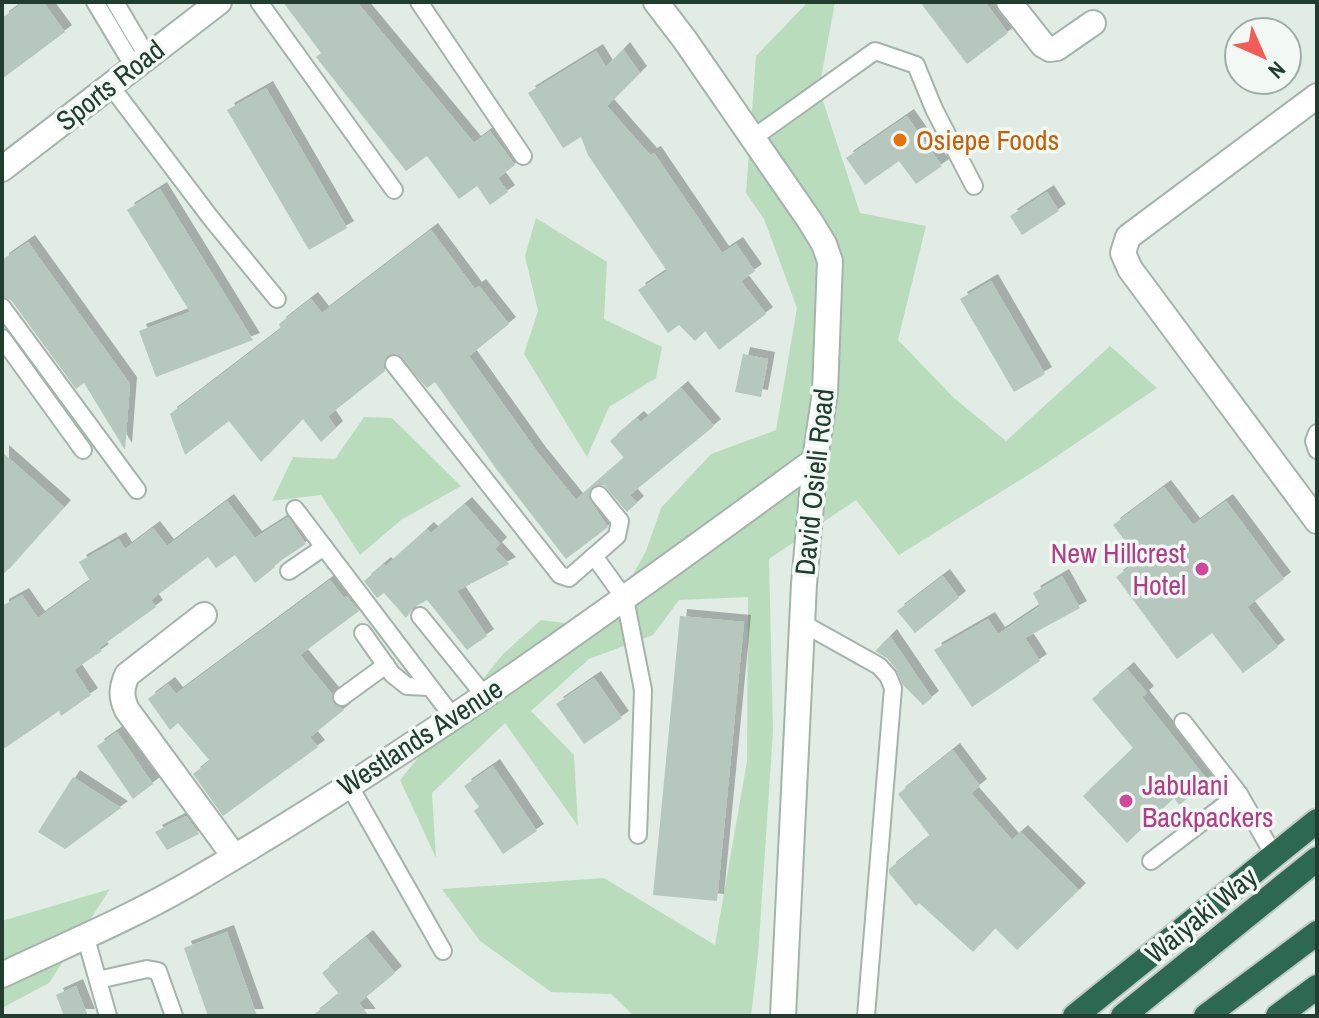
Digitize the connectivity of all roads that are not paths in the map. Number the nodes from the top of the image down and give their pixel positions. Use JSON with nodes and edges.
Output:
{"nodes":[{"id":1,"x":95,"y":2,"type":"edge"},
{"id":2,"x":115,"y":2,"type":"edge"},
{"id":3,"x":219,"y":2,"type":"edge"},
{"id":4,"x":259,"y":2,"type":"edge"},
{"id":5,"x":419,"y":2,"type":"edge"},
{"id":6,"x":656,"y":2,"type":"edge"},
{"id":7,"x":1009,"y":2,"type":"edge"},
{"id":8,"x":1093,"y":23,"type":"dead end"},
{"id":9,"x":140,"y":61,"type":"junction"},
{"id":10,"x":110,"y":85,"type":"junction"},
{"id":11,"x":1317,"y":96,"type":"edge"},
{"id":12,"x":753,"y":138,"type":"junction"},
{"id":13,"x":523,"y":156,"type":"dead end"},
{"id":14,"x":2,"y":169,"type":"edge"},
{"id":15,"x":974,"y":186,"type":"dead end"},
{"id":16,"x":394,"y":190,"type":"dead end"},
{"id":17,"x":277,"y":299,"type":"dead end"},
{"id":18,"x":2,"y":307,"type":"edge"},
{"id":19,"x":2,"y":338,"type":"edge"},
{"id":20,"x":394,"y":364,"type":"dead end"},
{"id":21,"x":1317,"y":433,"type":"edge"},
{"id":22,"x":83,"y":450,"type":"dead end"},
{"id":23,"x":1317,"y":450,"type":"edge"},
{"id":24,"x":815,"y":460,"type":"junction"},
{"id":25,"x":137,"y":490,"type":"dead end"},
{"id":26,"x":599,"y":495,"type":"dead end"},
{"id":27,"x":295,"y":509,"type":"dead end"},
{"id":28,"x":1317,"y":521,"type":"edge"},
{"id":29,"x":324,"y":547,"type":"junction"},
{"id":30,"x":594,"y":556,"type":"junction"},
{"id":31,"x":289,"y":571,"type":"dead end"},
{"id":32,"x":625,"y":599,"type":"junction"},
{"id":33,"x":204,"y":615,"type":"dead end"},
{"id":34,"x":420,"y":616,"type":"dead end"},
{"id":35,"x":802,"y":623,"type":"junction"},
{"id":36,"x":363,"y":633,"type":"dead end"},
{"id":37,"x":386,"y":665,"type":"junction"},
{"id":38,"x":430,"y":687,"type":"junction"},
{"id":39,"x":484,"y":695,"type":"junction"},
{"id":40,"x":342,"y":697,"type":"dead end"},
{"id":41,"x":453,"y":717,"type":"junction"},
{"id":42,"x":1183,"y":722,"type":"dead end"},
{"id":43,"x":349,"y":785,"type":"junction"},
{"id":44,"x":1239,"y":794,"type":"junction"},
{"id":45,"x":1317,"y":821,"type":"edge"},
{"id":46,"x":638,"y":835,"type":"dead end"},
{"id":47,"x":234,"y":856,"type":"junction"},
{"id":48,"x":1275,"y":857,"type":"junction"},
{"id":49,"x":1317,"y":859,"type":"edge"},
{"id":50,"x":1151,"y":861,"type":"dead end"},
{"id":51,"x":1317,"y":933,"type":"edge"},
{"id":52,"x":85,"y":935,"type":"junction"},
{"id":53,"x":443,"y":951,"type":"dead end"},
{"id":54,"x":2,"y":975,"type":"edge"},
{"id":55,"x":98,"y":980,"type":"junction"},
{"id":56,"x":1317,"y":987,"type":"edge"},
{"id":57,"x":108,"y":1016,"type":"edge"},
{"id":58,"x":174,"y":1016,"type":"edge"},
{"id":59,"x":783,"y":1016,"type":"edge"},
{"id":60,"x":866,"y":1016,"type":"edge"},
{"id":61,"x":1075,"y":1016,"type":"edge"},
{"id":62,"x":1123,"y":1016,"type":"edge"},
{"id":63,"x":1206,"y":1016,"type":"edge"},
{"id":64,"x":1278,"y":1016,"type":"edge"}],
"edges":[{"from":1,"to":9,"type":"lane"},
{"from":2,"to":9,"type":"lane"},
{"from":3,"to":9,"type":"street","name":"Sports Road"},
{"from":4,"to":16,"type":"lane"},
{"from":5,"to":13,"type":"lane"},
{"from":6,"to":12,"type":"street","name":"David Osieli Road"},
{"from":7,"to":8,"type":"street"},
{"from":9,"to":10,"type":"street","name":"Sports Road"},
{"from":10,"to":14,"type":"street","name":"Sports Road"},
{"from":10,"to":17,"type":"lane"},
{"from":11,"to":28,"type":"street"},
{"from":12,"to":15,"type":"lane"},
{"from":12,"to":24,"type":"street","name":"David Osieli Road"},
{"from":18,"to":25,"type":"lane"},
{"from":19,"to":22,"type":"lane"},
{"from":20,"to":30,"type":"lane"},
{"from":21,"to":23,"type":"lane"},
{"from":24,"to":32,"type":"street","name":"Westlands Avenue"},
{"from":24,"to":35,"type":"street","name":"David Osieli Road"},
{"from":26,"to":30,"type":"lane"},
{"from":27,"to":29,"type":"lane"},
{"from":29,"to":31,"type":"lane"},
{"from":29,"to":38,"type":"lane"},
{"from":30,"to":32,"type":"lane"},
{"from":32,"to":39,"type":"street","name":"Westlands Avenue"},
{"from":32,"to":46,"type":"lane"},
{"from":33,"to":47,"type":"street"},
{"from":34,"to":39,"type":"lane"},
{"from":35,"to":59,"type":"street","name":"David Osieli Road"},
{"from":35,"to":60,"type":"lane"},
{"from":36,"to":37,"type":"lane"},
{"from":37,"to":38,"type":"lane"},
{"from":37,"to":40,"type":"lane"},
{"from":38,"to":41,"type":"lane"},
{"from":39,"to":41,"type":"street","name":"Westlands Avenue"},
{"from":41,"to":43,"type":"street","name":"Westlands Avenue"},
{"from":42,"to":44,"type":"lane"},
{"from":43,"to":47,"type":"street","name":"Westlands Avenue"},
{"from":43,"to":53,"type":"lane"},
{"from":44,"to":48,"type":"lane"},
{"from":44,"to":50,"type":"lane"},
{"from":45,"to":48,"type":"highway"},
{"from":47,"to":52,"type":"street","name":"Westlands Avenue"},
{"from":48,"to":61,"type":"highway"},
{"from":49,"to":62,"type":"highway","name":"Waiyaki Way"},
{"from":51,"to":63,"type":"highway"},
{"from":52,"to":54,"type":"street","name":"Westlands Avenue"},
{"from":52,"to":55,"type":"lane"},
{"from":55,"to":57,"type":"lane"},
{"from":55,"to":58,"type":"lane"},
{"from":56,"to":64,"type":"highway"}]}
